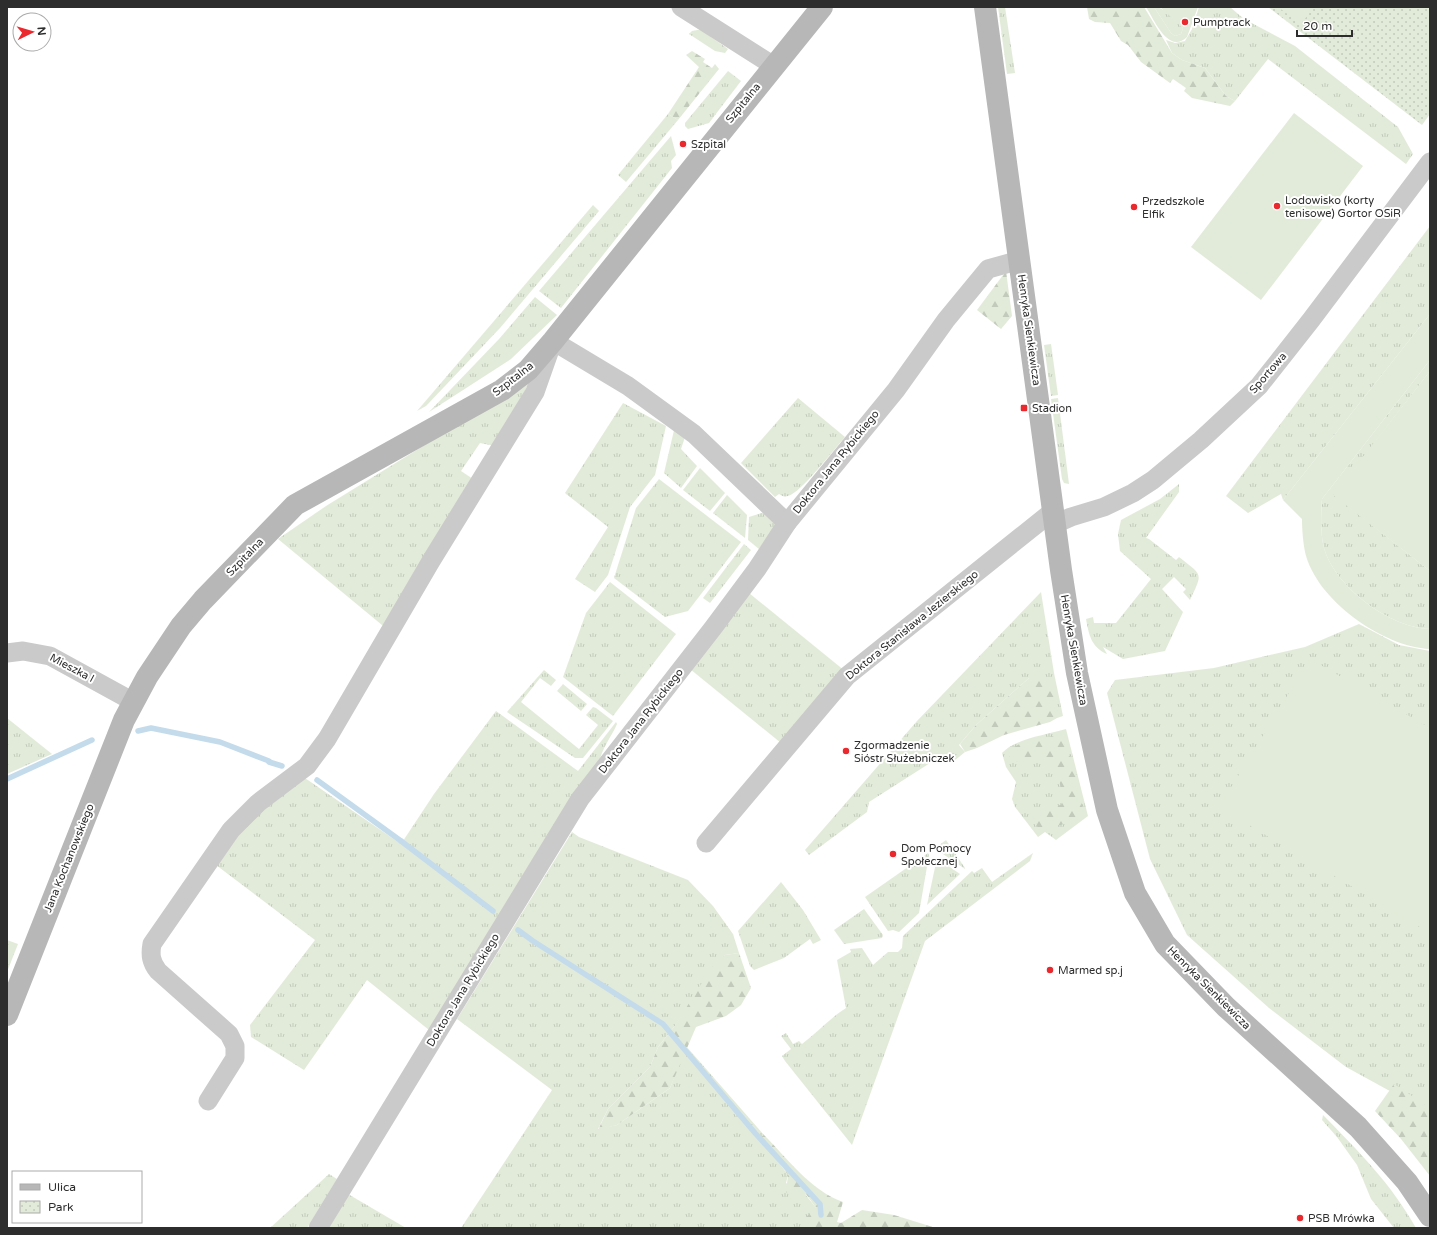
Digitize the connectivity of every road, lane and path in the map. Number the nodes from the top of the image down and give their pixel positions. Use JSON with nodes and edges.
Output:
{"nodes":[{"id":1,"x":681,"y":7,"type":"edge"},
{"id":2,"x":822,"y":7,"type":"edge"},
{"id":3,"x":985,"y":7,"type":"edge"},
{"id":4,"x":774,"y":66,"type":"junction"},
{"id":5,"x":1430,"y":162,"type":"edge"},
{"id":6,"x":1020,"y":260,"type":"junction"},
{"id":7,"x":553,"y":341,"type":"junction"},
{"id":8,"x":1054,"y":518,"type":"junction"},
{"id":9,"x":787,"y":523,"type":"junction"},
{"id":10,"x":7,"y":654,"type":"edge"},
{"id":11,"x":132,"y":701,"type":"junction"},
{"id":12,"x":706,"y":843,"type":"dead end"},
{"id":13,"x":7,"y":1015,"type":"edge"},
{"id":14,"x":208,"y":1101,"type":"dead end"},
{"id":15,"x":1430,"y":1216,"type":"edge"},
{"id":16,"x":318,"y":1228,"type":"edge"}],
"edges":[{"from":1,"to":4,"type":"street"},
{"from":2,"to":4,"type":"street","name":"Szpitalna"},
{"from":3,"to":6,"type":"street","name":"Henryka Sienkiewicza"},
{"from":4,"to":7,"type":"street","name":"Szpitalna"},
{"from":5,"to":8,"type":"street","name":"Sportowa"},
{"from":6,"to":8,"type":"street","name":"Henryka Sienkiewicza"},
{"from":6,"to":9,"type":"street","name":"Doktora Jana Rybickiego"},
{"from":7,"to":9,"type":"street"},
{"from":7,"to":11,"type":"street","name":"Szpitalna"},
{"from":7,"to":14,"type":"street"},
{"from":8,"to":12,"type":"street","name":"Doktora Stanisława Jezierskiego"},
{"from":8,"to":15,"type":"street","name":"Henryka Sienkiewicza"},
{"from":9,"to":16,"type":"street","name":"Doktora Jana Rybickiego"},
{"from":10,"to":11,"type":"street","name":"Mieszka I"},
{"from":11,"to":13,"type":"street","name":"Jana Kochanowskiego"}]}
